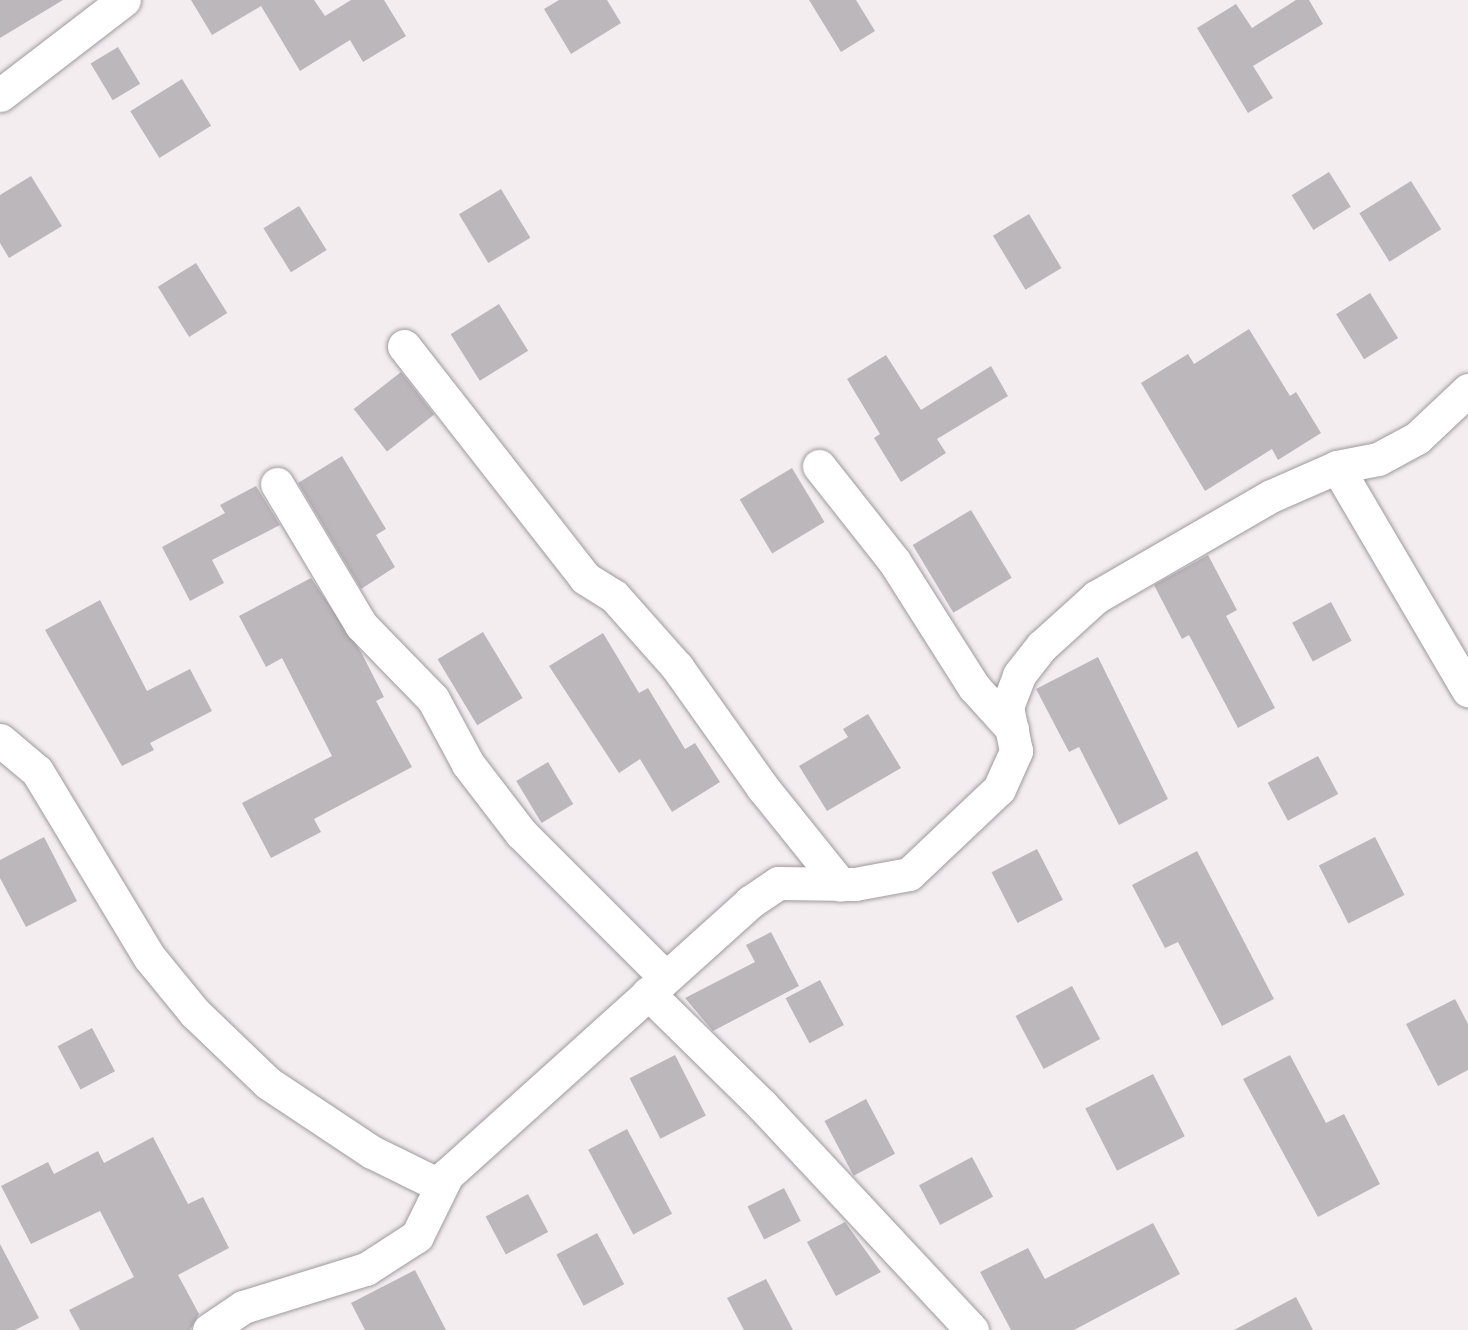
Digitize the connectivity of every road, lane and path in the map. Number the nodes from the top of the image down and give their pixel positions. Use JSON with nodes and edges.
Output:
{"nodes":[{"id":1,"x":124,"y":0,"type":"edge"},
{"id":2,"x":0,"y":95,"type":"edge"},
{"id":3,"x":404,"y":346,"type":"dead end"},
{"id":4,"x":1468,"y":390,"type":"edge"},
{"id":5,"x":819,"y":466,"type":"dead end"},
{"id":6,"x":1337,"y":466,"type":"junction"},
{"id":7,"x":277,"y":484,"type":"dead end"},
{"id":8,"x":1468,"y":690,"type":"edge"},
{"id":9,"x":1012,"y":729,"type":"junction"},
{"id":10,"x":0,"y":740,"type":"edge"},
{"id":11,"x":841,"y":885,"type":"junction"},
{"id":12,"x":657,"y":985,"type":"junction"},
{"id":13,"x":441,"y":1186,"type":"junction"},
{"id":14,"x":209,"y":1330,"type":"edge"},
{"id":15,"x":972,"y":1330,"type":"edge"}],
"edges":[{"from":1,"to":2,"type":"street"},
{"from":3,"to":11,"type":"street"},
{"from":4,"to":6,"type":"street"},
{"from":5,"to":9,"type":"street"},
{"from":6,"to":8,"type":"street"},
{"from":6,"to":9,"type":"street"},
{"from":7,"to":12,"type":"street"},
{"from":9,"to":11,"type":"street"},
{"from":10,"to":13,"type":"street"},
{"from":11,"to":12,"type":"street"},
{"from":12,"to":13,"type":"street"},
{"from":12,"to":15,"type":"street"},
{"from":13,"to":14,"type":"street"}]}
